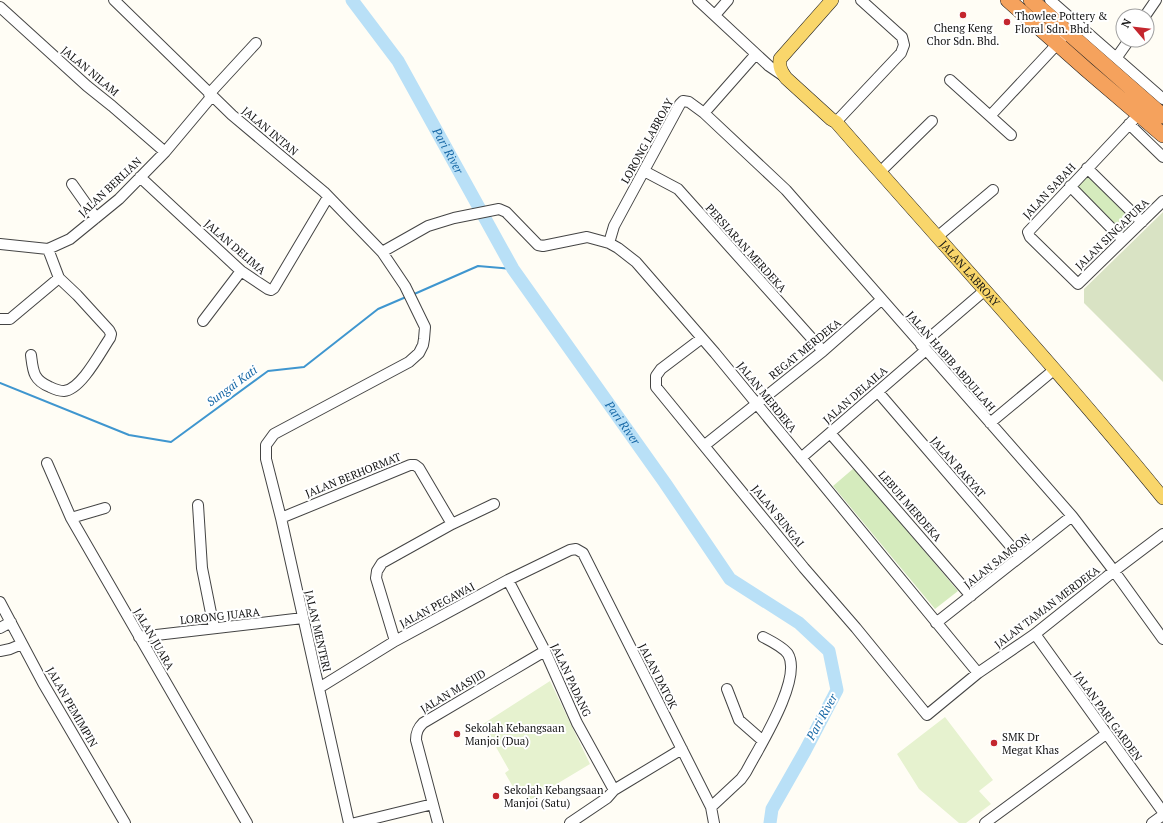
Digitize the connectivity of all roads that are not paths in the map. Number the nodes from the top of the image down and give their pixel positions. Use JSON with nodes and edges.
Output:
{"nodes":[{"id":1,"x":114,"y":0,"type":"edge"},
{"id":2,"x":698,"y":0,"type":"edge"},
{"id":3,"x":728,"y":0,"type":"edge"},
{"id":4,"x":832,"y":0,"type":"edge"},
{"id":5,"x":838,"y":0,"type":"edge"},
{"id":6,"x":861,"y":0,"type":"edge"},
{"id":7,"x":1008,"y":0,"type":"edge"},
{"id":8,"x":1031,"y":0,"type":"edge"},
{"id":9,"x":1050,"y":0,"type":"edge"},
{"id":10,"x":0,"y":7,"type":"edge"},
{"id":11,"x":1058,"y":8,"type":"edge"},
{"id":12,"x":715,"y":15,"type":"junction"},
{"id":13,"x":1040,"y":29,"type":"junction"},
{"id":14,"x":1068,"y":33,"type":"junction"},
{"id":15,"x":256,"y":44,"type":"dead end"},
{"id":16,"x":1058,"y":44,"type":"junction"},
{"id":17,"x":1123,"y":48,"type":"edge"},
{"id":18,"x":784,"y":54,"type":"junction"},
{"id":19,"x":758,"y":56,"type":"junction"},
{"id":20,"x":1117,"y":57,"type":"junction"},
{"id":21,"x":786,"y":78,"type":"junction"},
{"id":22,"x":950,"y":80,"type":"dead end"},
{"id":23,"x":211,"y":95,"type":"junction"},
{"id":24,"x":1163,"y":98,"type":"edge"},
{"id":25,"x":704,"y":113,"type":"junction"},
{"id":26,"x":990,"y":116,"type":"junction"},
{"id":27,"x":1163,"y":116,"type":"edge"},
{"id":28,"x":1134,"y":120,"type":"junction"},
{"id":29,"x":932,"y":121,"type":"dead end"},
{"id":30,"x":836,"y":122,"type":"junction"},
{"id":31,"x":1011,"y":135,"type":"dead end"},
{"id":32,"x":1163,"y":135,"type":"edge"},
{"id":33,"x":165,"y":152,"type":"junction"},
{"id":34,"x":1163,"y":156,"type":"edge"},
{"id":35,"x":1087,"y":168,"type":"junction"},
{"id":36,"x":644,"y":171,"type":"junction"},
{"id":37,"x":880,"y":172,"type":"junction"},
{"id":38,"x":140,"y":177,"type":"junction"},
{"id":39,"x":72,"y":184,"type":"dead end"},
{"id":40,"x":1070,"y":186,"type":"junction"},
{"id":41,"x":993,"y":190,"type":"dead end"},
{"id":42,"x":328,"y":197,"type":"junction"},
{"id":43,"x":1163,"y":201,"type":"edge"},
{"id":44,"x":96,"y":218,"type":"junction"},
{"id":45,"x":1142,"y":222,"type":"junction"},
{"id":46,"x":937,"y":237,"type":"junction"},
{"id":47,"x":1123,"y":240,"type":"junction"},
{"id":48,"x":609,"y":243,"type":"junction"},
{"id":49,"x":0,"y":244,"type":"edge"},
{"id":50,"x":48,"y":249,"type":"junction"},
{"id":51,"x":382,"y":252,"type":"junction"},
{"id":52,"x":241,"y":271,"type":"junction"},
{"id":53,"x":59,"y":278,"type":"junction"},
{"id":54,"x":1078,"y":284,"type":"joint"},
{"id":55,"x":984,"y":291,"type":"junction"},
{"id":56,"x":881,"y":300,"type":"junction"},
{"id":57,"x":0,"y":319,"type":"edge"},
{"id":58,"x":203,"y":321,"type":"dead end"},
{"id":59,"x":702,"y":338,"type":"junction"},
{"id":60,"x":924,"y":348,"type":"junction"},
{"id":61,"x":823,"y":351,"type":"junction"},
{"id":62,"x":31,"y":355,"type":"dead end"},
{"id":63,"x":1055,"y":368,"type":"junction"},
{"id":64,"x":878,"y":392,"type":"junction"},
{"id":65,"x":756,"y":403,"type":"junction"},
{"id":66,"x":990,"y":423,"type":"junction"},
{"id":67,"x":830,"y":433,"type":"junction"},
{"id":68,"x":266,"y":445,"type":"joint"},
{"id":69,"x":705,"y":445,"type":"junction"},
{"id":70,"x":801,"y":458,"type":"junction"},
{"id":71,"x":47,"y":463,"type":"dead end"},
{"id":72,"x":1163,"y":498,"type":"edge"},
{"id":73,"x":494,"y":504,"type":"dead end"},
{"id":74,"x":198,"y":505,"type":"dead end"},
{"id":75,"x":105,"y":508,"type":"dead end"},
{"id":76,"x":1072,"y":516,"type":"junction"},
{"id":77,"x":71,"y":518,"type":"junction"},
{"id":78,"x":281,"y":518,"type":"junction"},
{"id":79,"x":452,"y":524,"type":"junction"},
{"id":80,"x":1163,"y":534,"type":"edge"},
{"id":81,"x":570,"y":550,"type":"joint"},
{"id":82,"x":1020,"y":558,"type":"junction"},
{"id":83,"x":1114,"y":571,"type":"junction"},
{"id":84,"x":508,"y":580,"type":"junction"},
{"id":85,"x":971,"y":596,"type":"junction"},
{"id":86,"x":0,"y":602,"type":"edge"},
{"id":87,"x":303,"y":618,"type":"junction"},
{"id":88,"x":11,"y":622,"type":"junction"},
{"id":89,"x":936,"y":624,"type":"junction"},
{"id":90,"x":0,"y":628,"type":"edge"},
{"id":91,"x":214,"y":628,"type":"junction"},
{"id":92,"x":1035,"y":634,"type":"junction"},
{"id":93,"x":763,"y":636,"type":"dead end"},
{"id":94,"x":140,"y":637,"type":"junction"},
{"id":95,"x":1163,"y":639,"type":"edge"},
{"id":96,"x":395,"y":641,"type":"junction"},
{"id":97,"x":22,"y":644,"type":"junction"},
{"id":98,"x":0,"y":651,"type":"edge"},
{"id":99,"x":545,"y":651,"type":"junction"},
{"id":100,"x":978,"y":673,"type":"junction"},
{"id":101,"x":319,"y":688,"type":"junction"},
{"id":102,"x":727,"y":689,"type":"dead end"},
{"id":103,"x":927,"y":715,"type":"joint"},
{"id":104,"x":1106,"y":734,"type":"junction"},
{"id":105,"x":763,"y":741,"type":"junction"},
{"id":106,"x":682,"y":749,"type":"junction"},
{"id":107,"x":614,"y":790,"type":"junction"},
{"id":108,"x":434,"y":804,"type":"junction"},
{"id":109,"x":711,"y":807,"type":"junction"},
{"id":110,"x":1163,"y":812,"type":"edge"},
{"id":111,"x":1163,"y":815,"type":"edge"},
{"id":112,"x":125,"y":823,"type":"edge"},
{"id":113,"x":247,"y":823,"type":"edge"},
{"id":114,"x":349,"y":823,"type":"edge"},
{"id":115,"x":355,"y":823,"type":"edge"},
{"id":116,"x":438,"y":823,"type":"edge"},
{"id":117,"x":570,"y":823,"type":"edge"},
{"id":118,"x":714,"y":823,"type":"edge"},
{"id":119,"x":985,"y":823,"type":"edge"},
{"id":120,"x":1152,"y":823,"type":"edge"}],
"edges":[{"from":1,"to":23,"type":"street","name":"JALAN INTAN"},
{"from":2,"to":12,"type":"street"},
{"from":3,"to":12,"type":"street"},
{"from":4,"to":18,"type":"main road"},
{"from":5,"to":30,"type":"main road"},
{"from":6,"to":30,"type":"street"},
{"from":7,"to":13,"type":"highway"},
{"from":8,"to":11,"type":"highway"},
{"from":9,"to":11,"type":"street"},
{"from":10,"to":33,"type":"street","name":"JALAN NILAM"},
{"from":11,"to":13,"type":"street"},
{"from":11,"to":14,"type":"highway"},
{"from":11,"to":20,"type":"street"},
{"from":12,"to":19,"type":"street"},
{"from":13,"to":16,"type":"highway"},
{"from":14,"to":16,"type":"street"},
{"from":14,"to":27,"type":"highway"},
{"from":15,"to":23,"type":"street","name":"JALAN BERLIAN"},
{"from":16,"to":26,"type":"street"},
{"from":16,"to":28,"type":"highway"},
{"from":17,"to":20,"type":"street"},
{"from":18,"to":19,"type":"street"},
{"from":18,"to":21,"type":"main road","name":"JALAN LABROAY"},
{"from":19,"to":21,"type":"street"},
{"from":19,"to":25,"type":"street"},
{"from":20,"to":24,"type":"street"},
{"from":21,"to":30,"type":"main road","name":"JALAN LABROAY"},
{"from":22,"to":26,"type":"street"},
{"from":23,"to":33,"type":"street","name":"JALAN BERLIAN"},
{"from":23,"to":42,"type":"street","name":"JALAN INTAN"},
{"from":25,"to":36,"type":"street","name":"LORONG LABROAY"},
{"from":25,"to":56,"type":"street","name":"JALAN HABIB ABDULLAH"},
{"from":26,"to":31,"type":"street"},
{"from":28,"to":32,"type":"highway"},
{"from":28,"to":34,"type":"street"},
{"from":28,"to":35,"type":"street","name":"JALAN SABAH"},
{"from":29,"to":37,"type":"street"},
{"from":30,"to":37,"type":"main road","name":"JALAN LABROAY"},
{"from":33,"to":38,"type":"street","name":"JALAN BERLIAN"},
{"from":35,"to":40,"type":"street","name":"JALAN SABAH"},
{"from":35,"to":45,"type":"street"},
{"from":36,"to":48,"type":"street","name":"LORONG LABROAY"},
{"from":36,"to":61,"type":"street","name":"PERSIARAN MERDEKA"},
{"from":37,"to":46,"type":"main road","name":"JALAN LABROAY"},
{"from":38,"to":44,"type":"street","name":"JALAN BERLIAN"},
{"from":38,"to":52,"type":"street","name":"JALAN DELIMA"},
{"from":39,"to":44,"type":"street"},
{"from":40,"to":47,"type":"street"},
{"from":40,"to":54,"type":"street","name":"JALAN SABAH"},
{"from":41,"to":46,"type":"street"},
{"from":42,"to":51,"type":"street","name":"JALAN INTAN"},
{"from":42,"to":52,"type":"street","name":"JALAN DELIMA"},
{"from":43,"to":45,"type":"street","name":"JALAN SINGAPURA"},
{"from":44,"to":50,"type":"street","name":"JALAN BERLIAN"},
{"from":45,"to":47,"type":"street","name":"JALAN SINGAPURA"},
{"from":46,"to":55,"type":"main road","name":"JALAN LABROAY"},
{"from":47,"to":54,"type":"street","name":"JALAN SINGAPURA"},
{"from":48,"to":51,"type":"street","name":"JALAN MERDEKA"},
{"from":48,"to":59,"type":"street","name":"JALAN MERDEKA"},
{"from":49,"to":50,"type":"street"},
{"from":50,"to":53,"type":"street"},
{"from":51,"to":68,"type":"street","name":"JALAN INTAN"},
{"from":52,"to":58,"type":"street"},
{"from":53,"to":57,"type":"street"},
{"from":53,"to":62,"type":"street"},
{"from":55,"to":60,"type":"street","name":"JALAN DELAILA"},
{"from":55,"to":63,"type":"main road","name":"JALAN LABROAY"},
{"from":56,"to":60,"type":"street","name":"JALAN HABIB ABDULLAH"},
{"from":56,"to":61,"type":"street","name":"REGAT MERDEKA"},
{"from":59,"to":65,"type":"street","name":"JALAN MERDEKA"},
{"from":59,"to":69,"type":"street","name":"JALAN SUNGAI"},
{"from":60,"to":64,"type":"street","name":"JALAN DELAILA"},
{"from":60,"to":66,"type":"street","name":"JALAN HABIB ABDULLAH"},
{"from":61,"to":65,"type":"street","name":"REGAT MERDEKA"},
{"from":63,"to":66,"type":"street"},
{"from":63,"to":72,"type":"main road","name":"JALAN LABROAY"},
{"from":64,"to":67,"type":"street","name":"JALAN DELAILA"},
{"from":64,"to":82,"type":"street","name":"JALAN RAKYAT"},
{"from":65,"to":69,"type":"street","name":"REGAT MERDEKA"},
{"from":65,"to":70,"type":"street","name":"JALAN MERDEKA"},
{"from":66,"to":76,"type":"street","name":"JALAN HABIB ABDULLAH"},
{"from":67,"to":70,"type":"street","name":"JALAN DELAILA"},
{"from":67,"to":85,"type":"street","name":"LEBUH MERDEKA"},
{"from":68,"to":78,"type":"street","name":"JALAN MENTERI"},
{"from":69,"to":103,"type":"street","name":"JALAN SUNGAI"},
{"from":70,"to":89,"type":"street","name":"JALAN MERDEKA"},
{"from":71,"to":77,"type":"street","name":"JALAN JUARA"},
{"from":73,"to":79,"type":"street"},
{"from":74,"to":91,"type":"street"},
{"from":75,"to":77,"type":"street"},
{"from":76,"to":82,"type":"street","name":"JALAN SAMSON"},
{"from":76,"to":83,"type":"street","name":"JALAN HABIB ABDULLAH"},
{"from":77,"to":94,"type":"street","name":"JALAN JUARA"},
{"from":78,"to":79,"type":"street","name":"JALAN BERHORMAT"},
{"from":78,"to":87,"type":"street","name":"JALAN MENTERI"},
{"from":79,"to":96,"type":"street"},
{"from":80,"to":83,"type":"street","name":"JALAN TAMAN MERDEKA"},
{"from":81,"to":84,"type":"street","name":"JALAN PEGAWAI"},
{"from":81,"to":106,"type":"street","name":"JALAN DATOK"},
{"from":82,"to":85,"type":"street","name":"JALAN SAMSON"},
{"from":83,"to":92,"type":"street","name":"JALAN TAMAN MERDEKA"},
{"from":83,"to":95,"type":"street","name":"JALAN HABIB ABDULLAH"},
{"from":84,"to":96,"type":"street","name":"JALAN PEGAWAI"},
{"from":84,"to":99,"type":"street","name":"JALAN PADANG"},
{"from":85,"to":89,"type":"street","name":"JALAN SAMSON"},
{"from":86,"to":88,"type":"street","name":"JALAN PEMIMPIN"},
{"from":87,"to":91,"type":"street","name":"LORONG JUARA"},
{"from":87,"to":101,"type":"street","name":"JALAN MENTERI"},
{"from":88,"to":90,"type":"street"},
{"from":88,"to":97,"type":"street","name":"JALAN PEMIMPIN"},
{"from":89,"to":100,"type":"street","name":"JALAN MERDEKA"},
{"from":91,"to":94,"type":"street","name":"LORONG JUARA"},
{"from":92,"to":100,"type":"street","name":"JALAN TAMAN MERDEKA"},
{"from":92,"to":104,"type":"street","name":"JALAN PARI GARDEN"},
{"from":93,"to":105,"type":"street"},
{"from":94,"to":113,"type":"street","name":"JALAN JUARA"},
{"from":96,"to":101,"type":"street","name":"JALAN PEGAWAI"},
{"from":97,"to":98,"type":"street"},
{"from":97,"to":112,"type":"street","name":"JALAN PEMIMPIN"},
{"from":99,"to":107,"type":"street","name":"JALAN PADANG"},
{"from":99,"to":108,"type":"street","name":"JALAN MASJID"},
{"from":100,"to":103,"type":"street","name":"JALAN TAMAN MERDEKA"},
{"from":101,"to":114,"type":"street","name":"JALAN MENTERI"},
{"from":102,"to":105,"type":"street"},
{"from":104,"to":110,"type":"street","name":"JALAN PARI GARDEN"},
{"from":104,"to":119,"type":"street"},
{"from":105,"to":109,"type":"street"},
{"from":106,"to":107,"type":"street"},
{"from":106,"to":109,"type":"street","name":"JALAN DATOK"},
{"from":107,"to":117,"type":"street"},
{"from":108,"to":115,"type":"street"},
{"from":108,"to":116,"type":"street","name":"JALAN MASJID"},
{"from":109,"to":118,"type":"street","name":"JALAN DATOK"},
{"from":111,"to":120,"type":"street"}]}
